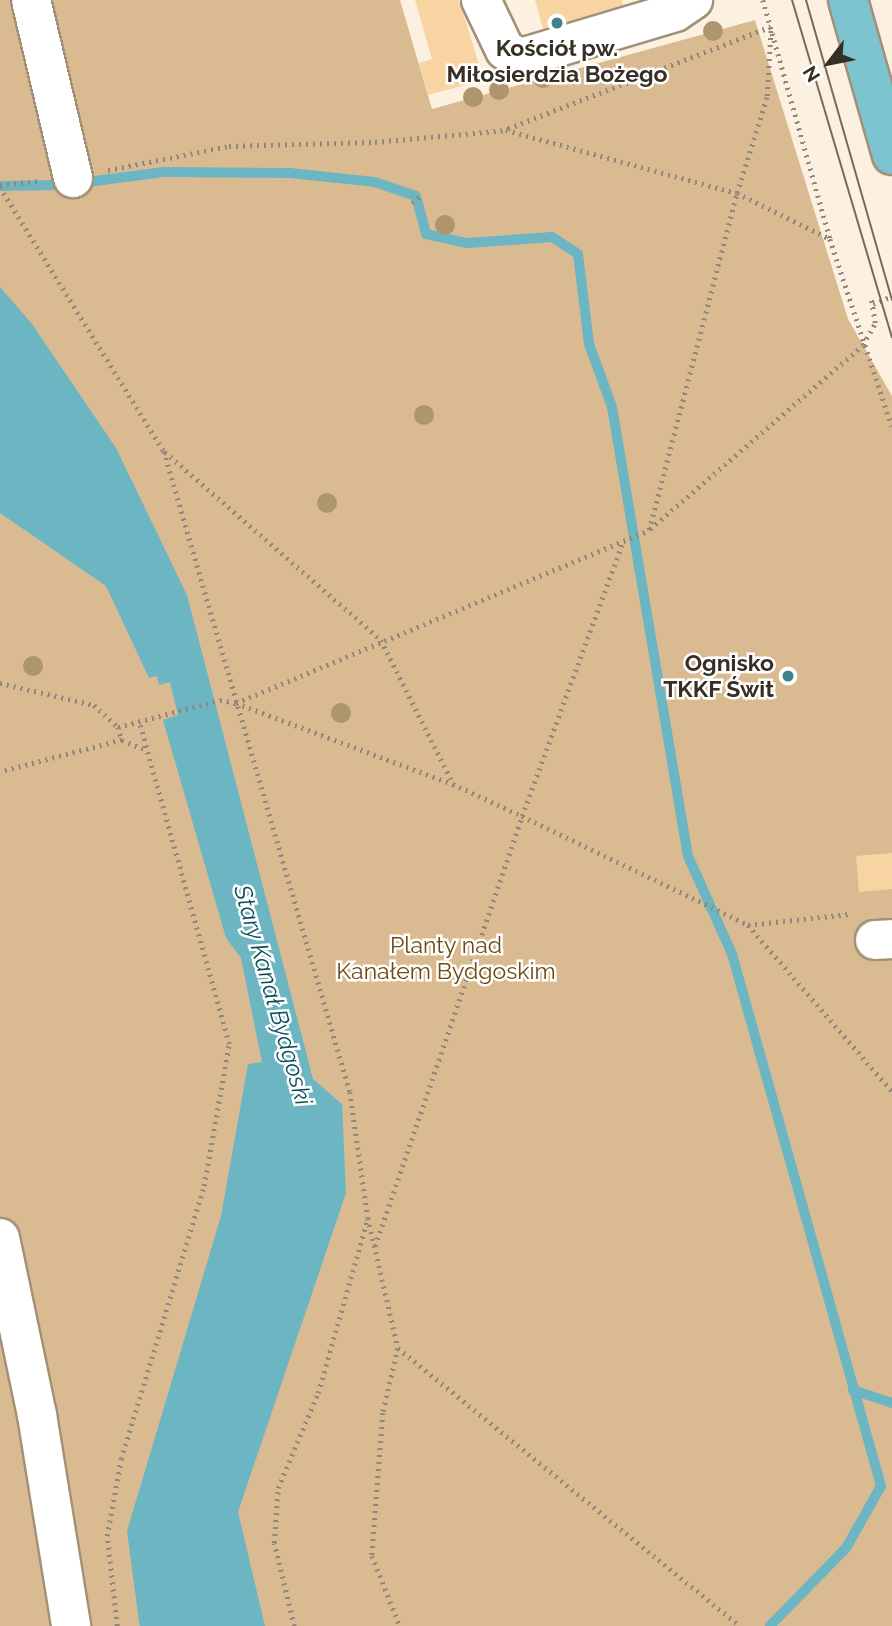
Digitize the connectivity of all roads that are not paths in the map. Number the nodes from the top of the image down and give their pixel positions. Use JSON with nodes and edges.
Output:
{"nodes":[{"id":1,"x":31,"y":0,"type":"edge"},
{"id":2,"x":481,"y":0,"type":"edge"},
{"id":3,"x":693,"y":0,"type":"edge"},
{"id":4,"x":848,"y":0,"type":"edge"},
{"id":5,"x":892,"y":155,"type":"edge"},
{"id":6,"x":74,"y":178,"type":"road end"},
{"id":7,"x":0,"y":1238,"type":"edge"},
{"id":8,"x":71,"y":1626,"type":"edge"}],
"edges":[{"from":1,"to":6,"type":"street"},
{"from":2,"to":3,"type":"street"},
{"from":4,"to":5,"type":"main road"},
{"from":7,"to":8,"type":"street"}]}
